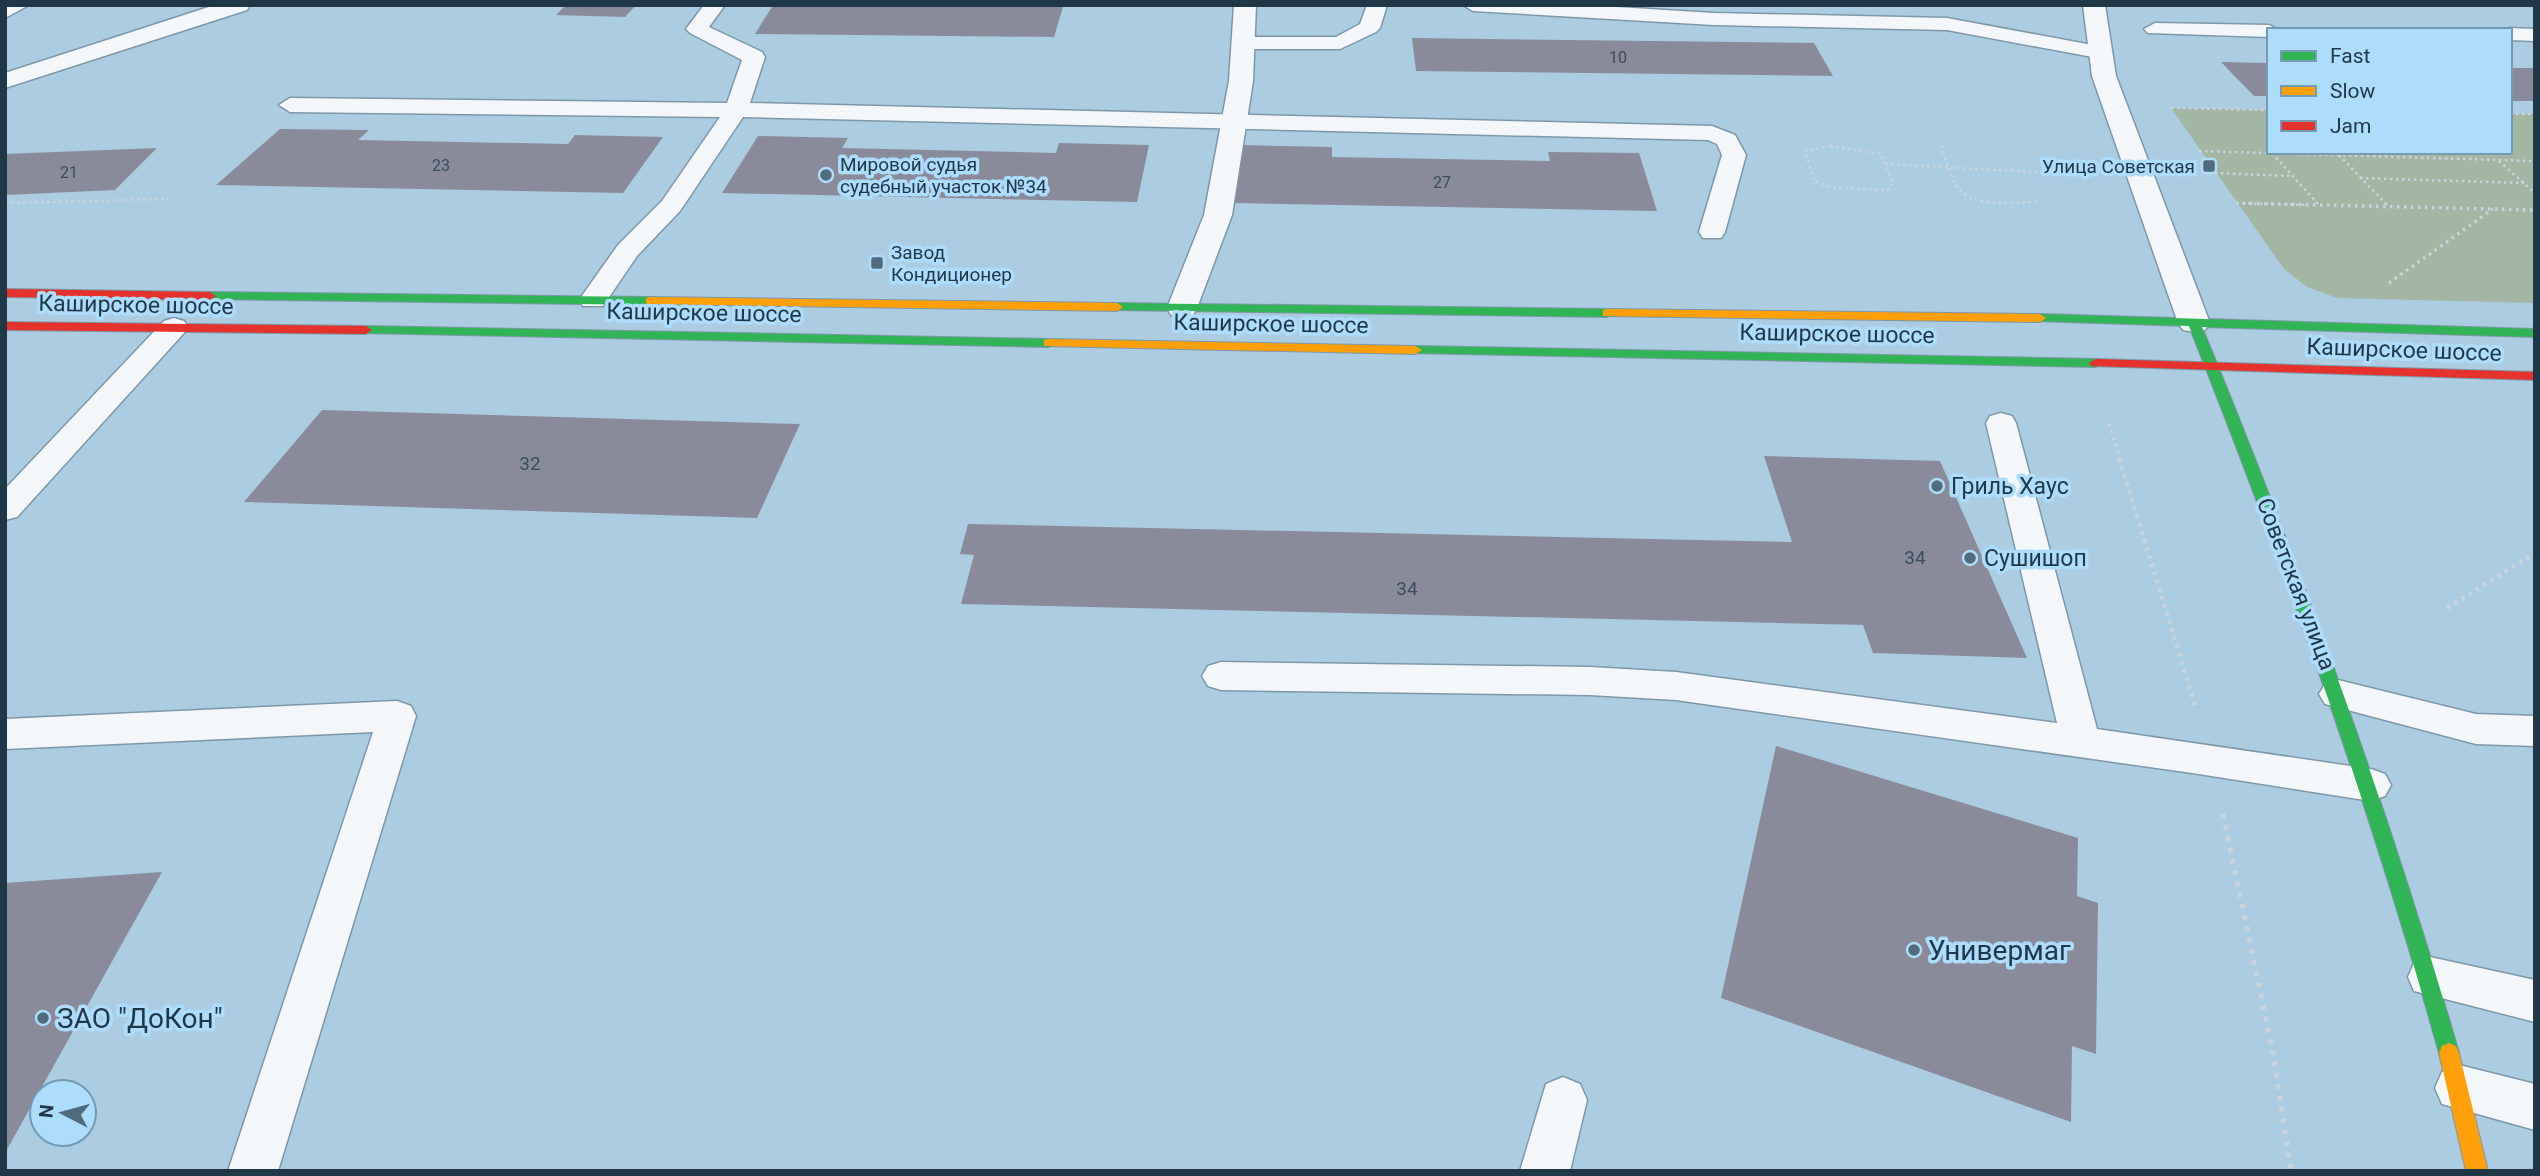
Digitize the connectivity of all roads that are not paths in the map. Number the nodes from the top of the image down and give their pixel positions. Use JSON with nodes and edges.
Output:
{"nodes":[{"id":1,"x":19,"y":5,"type":"edge"},
{"id":2,"x":239,"y":5,"type":"edge"},
{"id":3,"x":715,"y":5,"type":"edge"},
{"id":4,"x":1245,"y":5,"type":"edge"},
{"id":5,"x":1377,"y":5,"type":"edge"},
{"id":6,"x":1473,"y":5,"type":"edge"},
{"id":7,"x":2094,"y":5,"type":"edge"},
{"id":8,"x":5,"y":12,"type":"edge"},
{"id":9,"x":2155,"y":29,"type":"dead end"},
{"id":10,"x":2267,"y":31,"type":"edge"},
{"id":11,"x":2512,"y":34,"type":"edge"},
{"id":12,"x":2535,"y":35,"type":"edge"},
{"id":13,"x":1245,"y":43,"type":"junction"},
{"id":14,"x":2098,"y":52,"type":"junction"},
{"id":15,"x":5,"y":81,"type":"edge"},
{"id":16,"x":290,"y":105,"type":"dead end"},
{"id":17,"x":736,"y":110,"type":"junction"},
{"id":18,"x":1234,"y":121,"type":"junction"},
{"id":19,"x":1712,"y":232,"type":"dead end"},
{"id":20,"x":5,"y":293,"type":"edge"},
{"id":21,"x":593,"y":300,"type":"junction"},
{"id":22,"x":1182,"y":308,"type":"junction"},
{"id":23,"x":2193,"y":323,"type":"junction"},
{"id":24,"x":5,"y":326,"type":"edge"},
{"id":25,"x":174,"y":327,"type":"junction"},
{"id":26,"x":2535,"y":333,"type":"edge"},
{"id":27,"x":2212,"y":367,"type":"junction"},
{"id":28,"x":2535,"y":376,"type":"edge"},
{"id":29,"x":2001,"y":423,"type":"dead end"},
{"id":30,"x":5,"y":509,"type":"edge"},
{"id":31,"x":1221,"y":676,"type":"dead end"},
{"id":32,"x":2338,"y":694,"type":"junction"},
{"id":33,"x":2535,"y":731,"type":"edge"},
{"id":34,"x":5,"y":734,"type":"edge"},
{"id":35,"x":2081,"y":742,"type":"junction"},
{"id":36,"x":2371,"y":785,"type":"junction"},
{"id":37,"x":2430,"y":977,"type":"junction"},
{"id":38,"x":2535,"y":1001,"type":"edge"},
{"id":39,"x":2459,"y":1088,"type":"junction"},
{"id":40,"x":1563,"y":1100,"type":"dead end"},
{"id":41,"x":2535,"y":1107,"type":"edge"},
{"id":42,"x":253,"y":1171,"type":"edge"},
{"id":43,"x":1545,"y":1171,"type":"edge"},
{"id":44,"x":2477,"y":1171,"type":"edge"}],
"edges":[{"from":1,"to":8,"type":"lane"},
{"from":2,"to":15,"type":"street"},
{"from":3,"to":17,"type":"lane"},
{"from":4,"to":13,"type":"street"},
{"from":5,"to":13,"type":"lane"},
{"from":6,"to":14,"type":"lane"},
{"from":7,"to":14,"type":"street","name":"Советская улица"},
{"from":9,"to":10,"type":"lane"},
{"from":11,"to":12,"type":"lane"},
{"from":13,"to":18,"type":"street"},
{"from":14,"to":23,"type":"street","name":"Советская улица"},
{"from":16,"to":17,"type":"lane"},
{"from":17,"to":18,"type":"lane"},
{"from":17,"to":21,"type":"lane"},
{"from":18,"to":19,"type":"lane"},
{"from":18,"to":22,"type":"street"},
{"from":20,"to":21,"type":"main road","name":"Каширское шоссе"},
{"from":21,"to":22,"type":"main road","name":"Каширское шоссе"},
{"from":22,"to":23,"type":"main road","name":"Каширское шоссе"},
{"from":23,"to":26,"type":"main road","name":"Каширское шоссе"},
{"from":23,"to":27,"type":"main road","name":"Советская улица"},
{"from":24,"to":25,"type":"main road","name":"Каширское шоссе"},
{"from":25,"to":27,"type":"main road","name":"Каширское шоссе"},
{"from":25,"to":30,"type":"lane"},
{"from":27,"to":28,"type":"main road","name":"Каширское шоссе"},
{"from":27,"to":32,"type":"main road","name":"Советская улица"},
{"from":29,"to":35,"type":"lane"},
{"from":31,"to":35,"type":"lane"},
{"from":32,"to":33,"type":"lane"},
{"from":32,"to":36,"type":"main road","name":"Советская улица"},
{"from":34,"to":42,"type":"lane"},
{"from":35,"to":36,"type":"lane"},
{"from":36,"to":37,"type":"main road","name":"Советская улица"},
{"from":37,"to":38,"type":"lane"},
{"from":37,"to":39,"type":"main road","name":"Советская улица"},
{"from":39,"to":41,"type":"lane"},
{"from":39,"to":44,"type":"main road","name":"Советская улица"},
{"from":40,"to":43,"type":"lane"}]}
